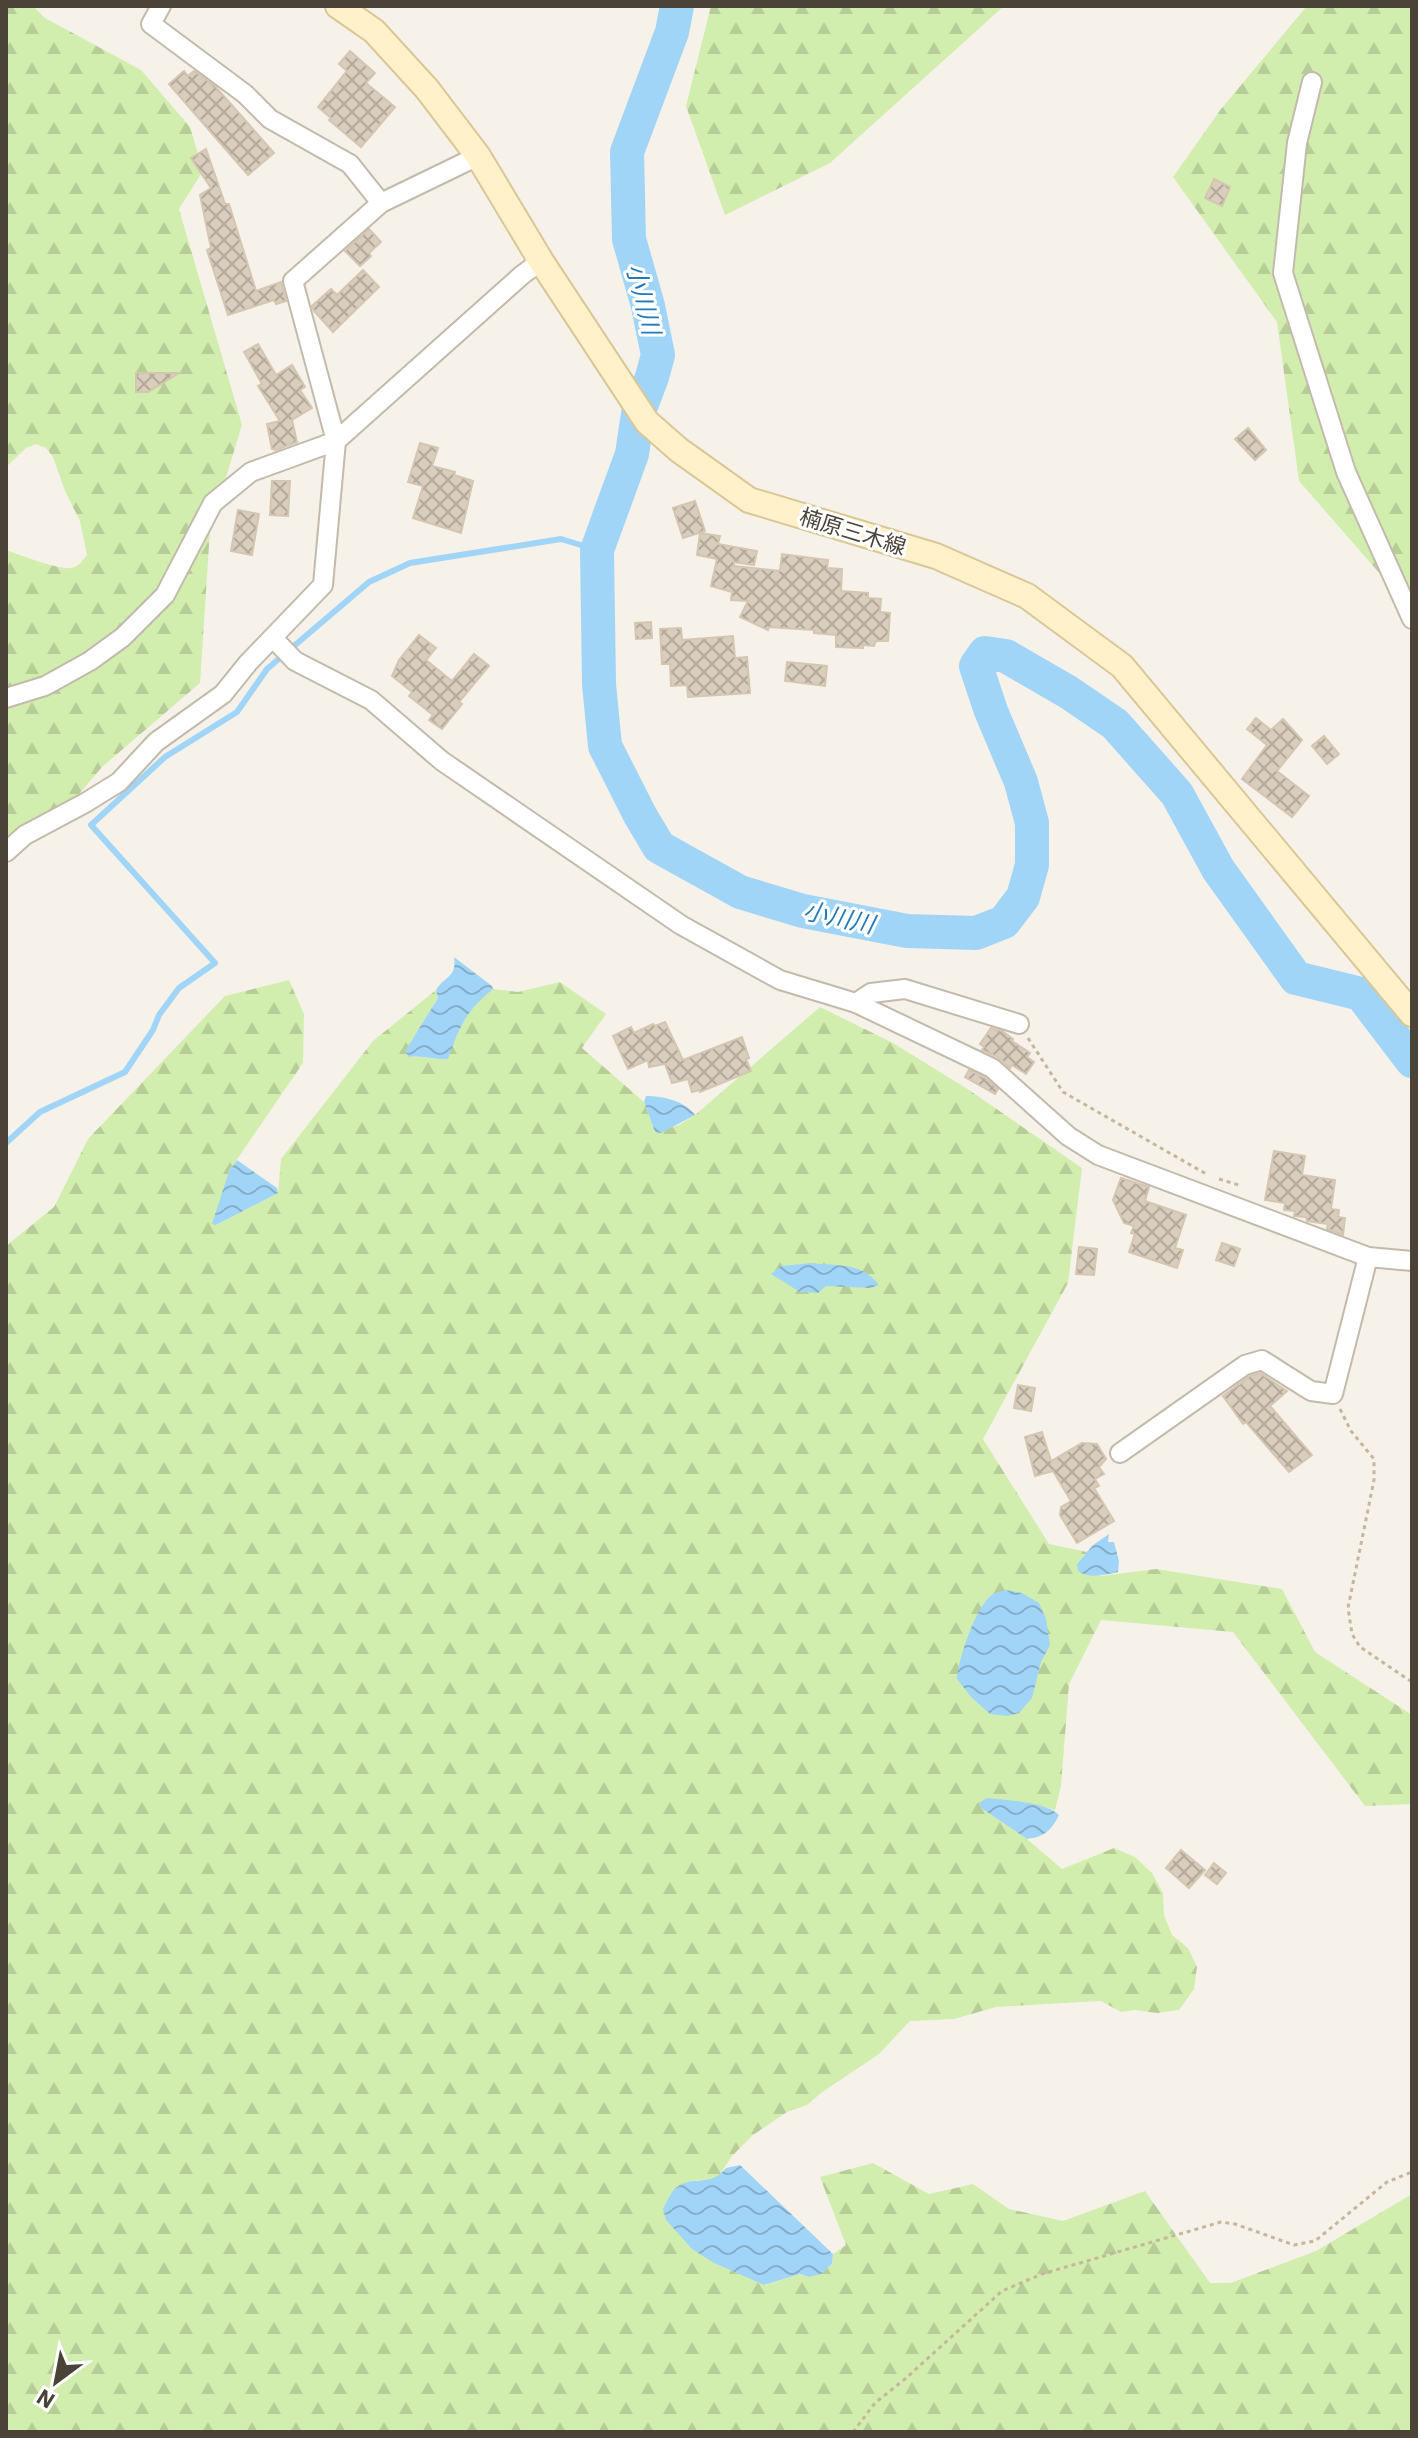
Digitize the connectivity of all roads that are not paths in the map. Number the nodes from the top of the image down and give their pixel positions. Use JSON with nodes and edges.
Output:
{"nodes":[{"id":1,"x":161,"y":6,"type":"edge"},
{"id":2,"x":338,"y":6,"type":"edge"},
{"id":3,"x":1312,"y":82,"type":"dead end"},
{"id":4,"x":478,"y":156,"type":"junction"},
{"id":5,"x":381,"y":203,"type":"junction"},
{"id":6,"x":541,"y":261,"type":"junction"},
{"id":7,"x":336,"y":441,"type":"junction"},
{"id":8,"x":1412,"y":619,"type":"edge"},
{"id":9,"x":273,"y":638,"type":"junction"},
{"id":10,"x":6,"y":698,"type":"edge"},
{"id":11,"x":6,"y":852,"type":"edge"},
{"id":12,"x":856,"y":1003,"type":"junction"},
{"id":13,"x":1412,"y":1014,"type":"edge"},
{"id":14,"x":1019,"y":1024,"type":"road end"},
{"id":15,"x":1368,"y":1257,"type":"junction"},
{"id":16,"x":1412,"y":1261,"type":"edge"},
{"id":17,"x":1120,"y":1453,"type":"dead end"}],
"edges":[{"from":1,"to":5,"type":"street"},
{"from":2,"to":4,"type":"main road","name":"楠原三木線"},
{"from":3,"to":8,"type":"street"},
{"from":4,"to":5,"type":"street"},
{"from":4,"to":6,"type":"main road","name":"楠原三木線"},
{"from":5,"to":7,"type":"street"},
{"from":6,"to":7,"type":"street"},
{"from":6,"to":13,"type":"main road","name":"楠原三木線"},
{"from":7,"to":9,"type":"street"},
{"from":7,"to":10,"type":"street"},
{"from":9,"to":11,"type":"street"},
{"from":9,"to":12,"type":"street"},
{"from":12,"to":14,"type":"street"},
{"from":12,"to":15,"type":"street"},
{"from":15,"to":16,"type":"street"},
{"from":15,"to":17,"type":"street"}]}
